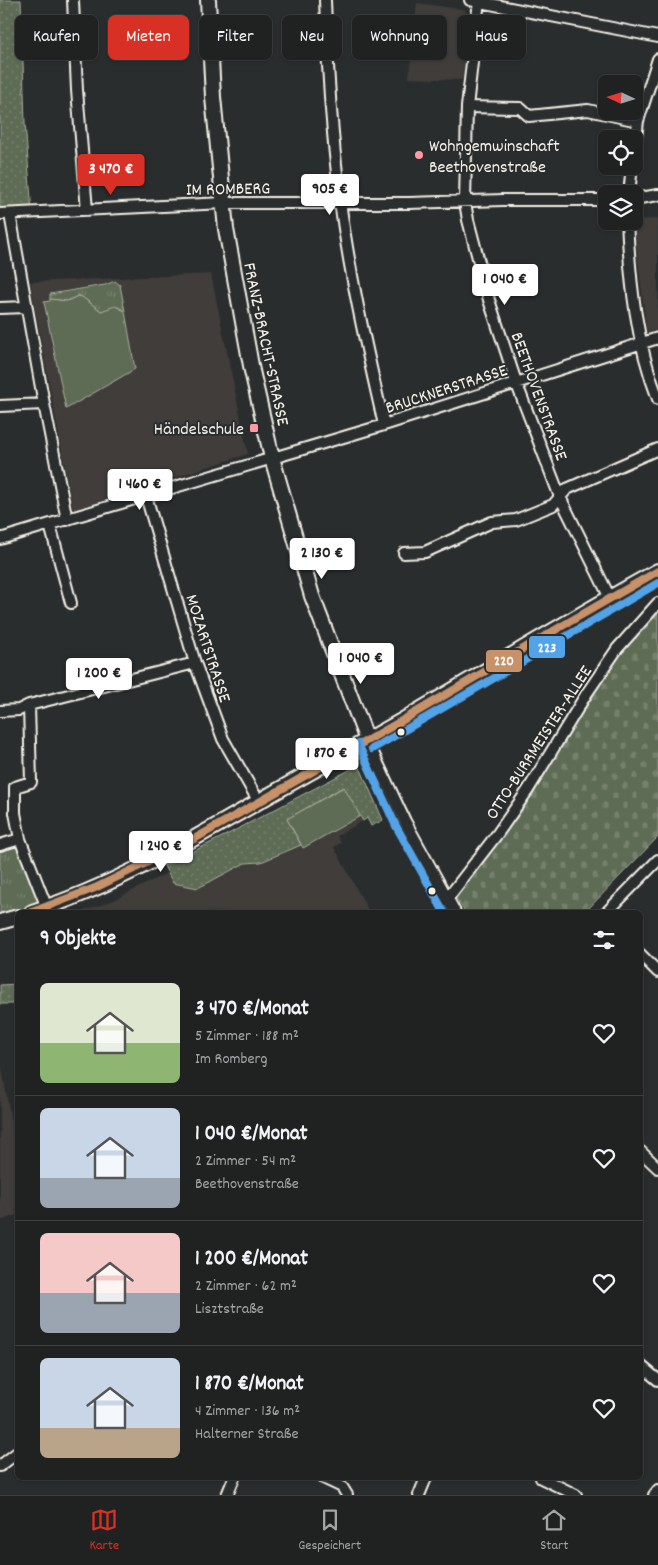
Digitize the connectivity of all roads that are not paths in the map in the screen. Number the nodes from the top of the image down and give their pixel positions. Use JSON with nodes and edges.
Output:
{"nodes":[{"id":1,"x":73,"y":0,"type":"edge"},
{"id":2,"x":208,"y":0,"type":"edge"},
{"id":3,"x":325,"y":0,"type":"edge"},
{"id":4,"x":476,"y":1,"type":"edge"},
{"id":5,"x":658,"y":37,"type":"edge"},
{"id":6,"x":658,"y":59,"type":"edge"},
{"id":7,"x":467,"y":107,"type":"junction"},
{"id":8,"x":638,"y":121,"type":"junction"},
{"id":9,"x":637,"y":130,"type":"edge"},
{"id":10,"x":658,"y":195,"type":"edge"},
{"id":11,"x":643,"y":198,"type":"edge"},
{"id":12,"x":598,"y":200,"type":"edge"},
{"id":13,"x":465,"y":202,"type":"junction"},
{"id":14,"x":224,"y":203,"type":"junction"},
{"id":15,"x":341,"y":203,"type":"junction"},
{"id":16,"x":87,"y":210,"type":"junction"},
{"id":17,"x":5,"y":214,"type":"edge"},
{"id":18,"x":628,"y":230,"type":"edge"},
{"id":19,"x":26,"y":307,"type":"junction"},
{"id":20,"x":0,"y":308,"type":"edge"},
{"id":21,"x":658,"y":338,"type":"edge"},
{"id":22,"x":640,"y":344,"type":"junction"},
{"id":23,"x":516,"y":382,"type":"junction"},
{"id":24,"x":658,"y":399,"type":"edge"},
{"id":25,"x":44,"y":404,"type":"junction"},
{"id":26,"x":0,"y":406,"type":"edge"},
{"id":27,"x":384,"y":425,"type":"junction"},
{"id":28,"x":658,"y":449,"type":"edge"},
{"id":29,"x":272,"y":458,"type":"junction"},
{"id":30,"x":146,"y":496,"type":"junction"},
{"id":31,"x":560,"y":497,"type":"junction"},
{"id":32,"x":67,"y":520,"type":"junction"},
{"id":33,"x":50,"y":525,"type":"junction"},
{"id":34,"x":0,"y":539,"type":"edge"},
{"id":35,"x":404,"y":553,"type":"dead end"},
{"id":36,"x":658,"y":571,"type":"edge"},
{"id":37,"x":610,"y":598,"type":"junction"},
{"id":38,"x":658,"y":603,"type":"edge"},
{"id":39,"x":71,"y":604,"type":"dead end"},
{"id":40,"x":195,"y":664,"type":"junction"},
{"id":41,"x":28,"y":705,"type":"junction"},
{"id":42,"x":0,"y":711,"type":"edge"},
{"id":43,"x":367,"y":740,"type":"junction"},
{"id":44,"x":259,"y":802,"type":"junction"},
{"id":45,"x":20,"y":839,"type":"junction"},
{"id":46,"x":0,"y":845,"type":"edge"},
{"id":47,"x":658,"y":860,"type":"edge"},
{"id":48,"x":446,"y":899,"type":"junction"},
{"id":49,"x":47,"y":908,"type":"junction"},
{"id":50,"x":40,"y":910,"type":"edge"},
{"id":51,"x":454,"y":910,"type":"edge"},
{"id":52,"x":609,"y":910,"type":"edge"},
{"id":53,"x":15,"y":918,"type":"edge"},
{"id":54,"x":0,"y":922,"type":"edge"},
{"id":55,"x":643,"y":957,"type":"edge"},
{"id":56,"x":658,"y":972,"type":"edge"},
{"id":57,"x":643,"y":1154,"type":"edge"},
{"id":58,"x":658,"y":1168,"type":"edge"},
{"id":59,"x":643,"y":1368,"type":"edge"},
{"id":60,"x":658,"y":1380,"type":"edge"},
{"id":61,"x":15,"y":1454,"type":"edge"},
{"id":62,"x":0,"y":1466,"type":"edge"},
{"id":63,"x":233,"y":1480,"type":"edge"},
{"id":64,"x":327,"y":1480,"type":"edge"},
{"id":65,"x":425,"y":1480,"type":"edge"},
{"id":66,"x":545,"y":1480,"type":"edge"},
{"id":67,"x":658,"y":1490,"type":"edge"},
{"id":68,"x":227,"y":1495,"type":"edge"},
{"id":69,"x":347,"y":1495,"type":"edge"},
{"id":70,"x":419,"y":1495,"type":"edge"},
{"id":71,"x":576,"y":1495,"type":"edge"},
{"id":72,"x":654,"y":1495,"type":"edge"}],
"edges":[{"from":1,"to":16,"type":"street"},
{"from":2,"to":14,"type":"street","name":"FRANZ-BRACHT-STRASSE"},
{"from":3,"to":15,"type":"street"},
{"from":4,"to":5,"type":"street"},
{"from":4,"to":7,"type":"street","name":"BEETHOVENSTRASSE"},
{"from":6,"to":8,"type":"street"},
{"from":7,"to":8,"type":"street"},
{"from":7,"to":13,"type":"street","name":"BEETHOVENSTRASSE"},
{"from":8,"to":9,"type":"street"},
{"from":10,"to":11,"type":"street"},
{"from":12,"to":13,"type":"street","name":"IM ROMBERG"},
{"from":13,"to":15,"type":"street","name":"IM ROMBERG"},
{"from":13,"to":23,"type":"street","name":"BEETHOVENSTRASSE"},
{"from":14,"to":15,"type":"street","name":"IM ROMBERG"},
{"from":14,"to":16,"type":"street","name":"IM ROMBERG"},
{"from":14,"to":29,"type":"street","name":"FRANZ-BRACHT-STRASSE"},
{"from":15,"to":27,"type":"street"},
{"from":16,"to":17,"type":"street","name":"IM ROMBERG"},
{"from":17,"to":19,"type":"street"},
{"from":18,"to":22,"type":"street"},
{"from":19,"to":20,"type":"street"},
{"from":19,"to":25,"type":"street"},
{"from":21,"to":22,"type":"street","name":"BRUCKNERSTRASSE"},
{"from":22,"to":23,"type":"street","name":"BRUCKNERSTRASSE"},
{"from":22,"to":24,"type":"street"},
{"from":23,"to":27,"type":"street","name":"BRUCKNERSTRASSE"},
{"from":23,"to":31,"type":"street","name":"BEETHOVENSTRASSE"},
{"from":25,"to":26,"type":"street"},
{"from":25,"to":32,"type":"street"},
{"from":27,"to":29,"type":"street","name":"BRUCKNERSTRASSE"},
{"from":28,"to":31,"type":"street"},
{"from":29,"to":30,"type":"street","name":"BRUCKNERSTRASSE"},
{"from":29,"to":43,"type":"street","name":"FRANZ-BRACHT-STRASSE"},
{"from":30,"to":32,"type":"street","name":"BRUCKNERSTRASSE"},
{"from":30,"to":40,"type":"street","name":"MOZARTSTRASSE"},
{"from":31,"to":35,"type":"street"},
{"from":31,"to":37,"type":"street","name":"BEETHOVENSTRASSE"},
{"from":32,"to":33,"type":"street","name":"BRUCKNERSTRASSE"},
{"from":33,"to":34,"type":"street","name":"BRUCKNERSTRASSE"},
{"from":33,"to":39,"type":"street"},
{"from":36,"to":37,"type":"street"},
{"from":37,"to":43,"type":"street"},
{"from":38,"to":48,"type":"street","name":"OTTO-BURRMEISTER-ALLEE"},
{"from":40,"to":41,"type":"street"},
{"from":40,"to":44,"type":"street","name":"MOZARTSTRASSE"},
{"from":41,"to":42,"type":"street"},
{"from":41,"to":45,"type":"street"},
{"from":43,"to":44,"type":"street"},
{"from":43,"to":48,"type":"street"},
{"from":44,"to":49,"type":"street"},
{"from":45,"to":46,"type":"street"},
{"from":45,"to":49,"type":"street"},
{"from":47,"to":52,"type":"street"},
{"from":48,"to":51,"type":"street"},
{"from":49,"to":50,"type":"street"},
{"from":53,"to":54,"type":"street"},
{"from":55,"to":56,"type":"street"},
{"from":57,"to":58,"type":"street"},
{"from":59,"to":60,"type":"street"},
{"from":61,"to":62,"type":"street"},
{"from":63,"to":68,"type":"street"},
{"from":64,"to":69,"type":"street"},
{"from":65,"to":70,"type":"street"},
{"from":66,"to":71,"type":"street"},
{"from":67,"to":72,"type":"street"}]}
